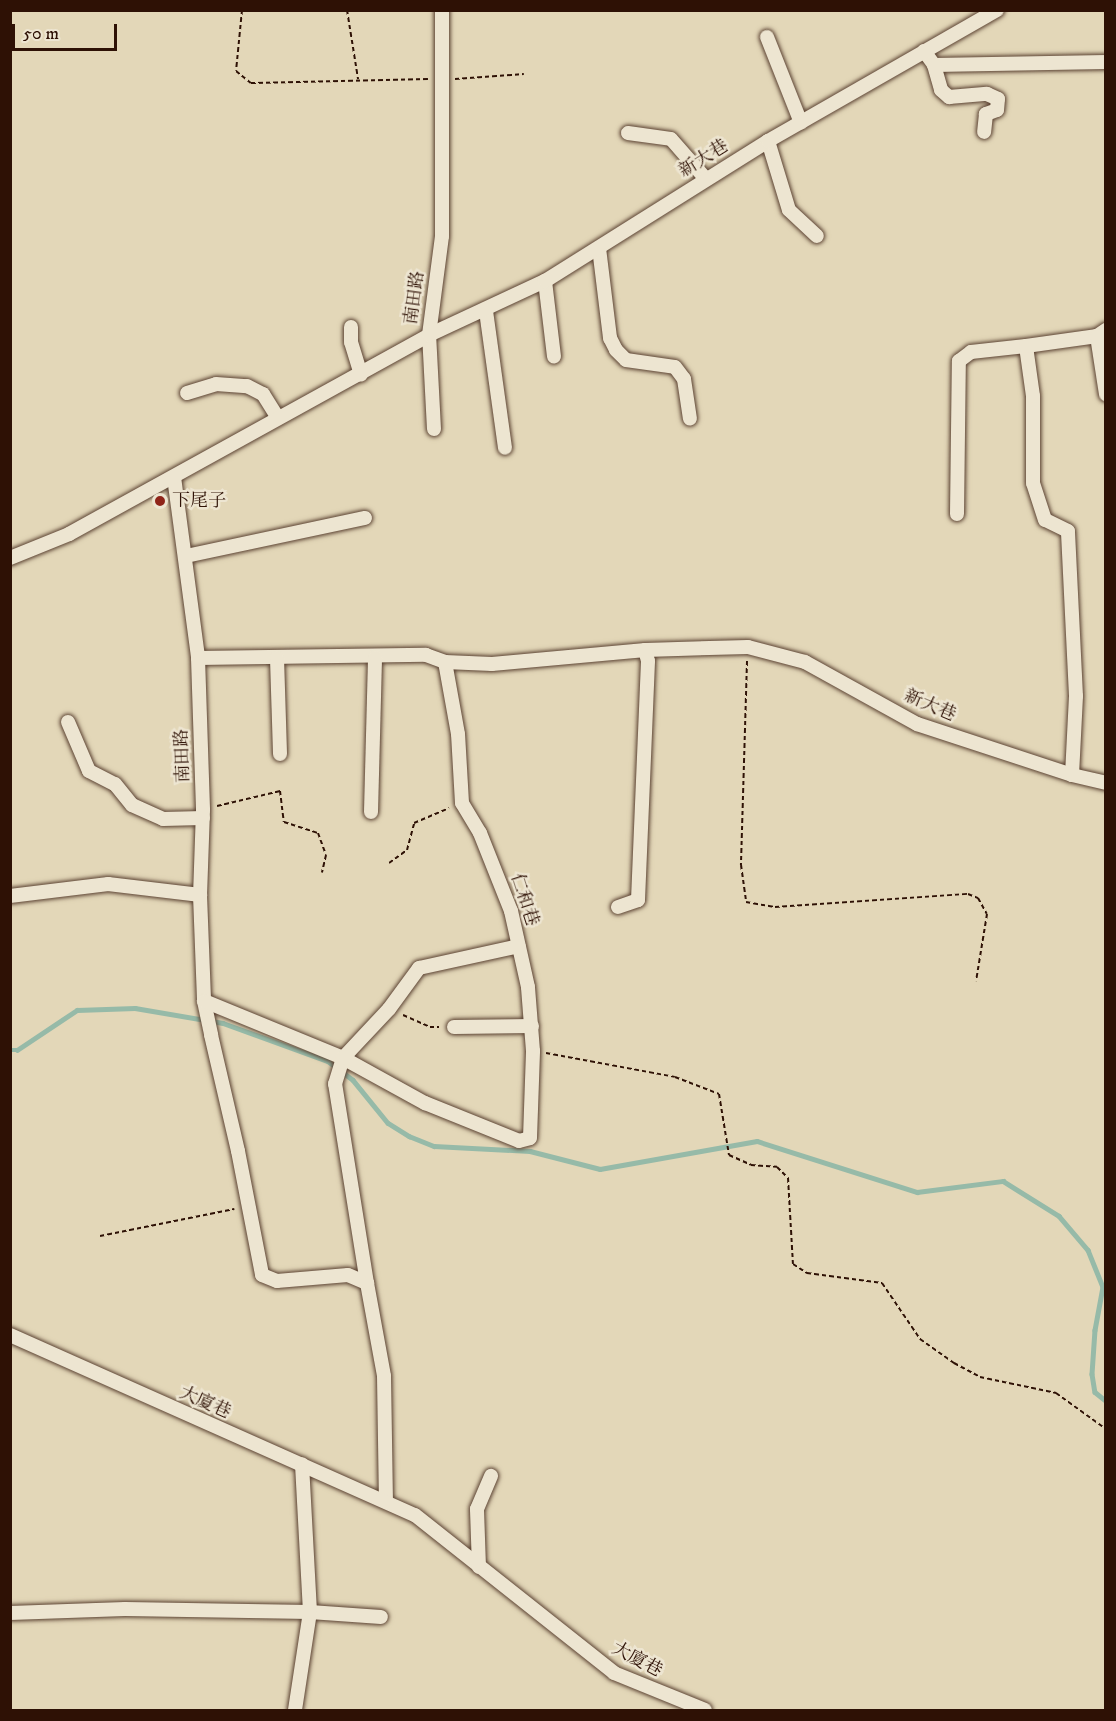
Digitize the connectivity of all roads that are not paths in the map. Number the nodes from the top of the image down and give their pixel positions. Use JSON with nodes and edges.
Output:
{"nodes":[{"id":1,"x":442,"y":10,"type":"edge"},
{"id":2,"x":997,"y":10,"type":"edge"},
{"id":3,"x":767,"y":37,"type":"dead end"},
{"id":4,"x":924,"y":51,"type":"junction"},
{"id":5,"x":1104,"y":63,"type":"edge"},
{"id":6,"x":934,"y":65,"type":"junction"},
{"id":7,"x":801,"y":123,"type":"junction"},
{"id":8,"x":984,"y":132,"type":"dead end"},
{"id":9,"x":628,"y":133,"type":"dead end"},
{"id":10,"x":768,"y":141,"type":"junction"},
{"id":11,"x":705,"y":178,"type":"junction"},
{"id":12,"x":817,"y":236,"type":"dead end"},
{"id":13,"x":599,"y":248,"type":"junction"},
{"id":14,"x":545,"y":281,"type":"junction"},
{"id":15,"x":486,"y":311,"type":"junction"},
{"id":16,"x":351,"y":327,"type":"dead end"},
{"id":17,"x":1101,"y":333,"type":"edge"},
{"id":18,"x":429,"y":335,"type":"junction"},
{"id":19,"x":1026,"y":346,"type":"junction"},
{"id":20,"x":554,"y":356,"type":"dead end"},
{"id":21,"x":361,"y":374,"type":"junction"},
{"id":22,"x":187,"y":393,"type":"dead end"},
{"id":23,"x":1106,"y":394,"type":"edge"},
{"id":24,"x":278,"y":418,"type":"junction"},
{"id":25,"x":690,"y":419,"type":"dead end"},
{"id":26,"x":434,"y":429,"type":"dead end"},
{"id":27,"x":504,"y":448,"type":"dead end"},
{"id":28,"x":174,"y":477,"type":"junction"},
{"id":29,"x":957,"y":514,"type":"dead end"},
{"id":30,"x":365,"y":518,"type":"dead end"},
{"id":31,"x":186,"y":556,"type":"junction"},
{"id":32,"x":10,"y":558,"type":"edge"},
{"id":33,"x":645,"y":650,"type":"junction"},
{"id":34,"x":375,"y":657,"type":"junction"},
{"id":35,"x":198,"y":658,"type":"junction"},
{"id":36,"x":277,"y":658,"type":"junction"},
{"id":37,"x":445,"y":662,"type":"junction"},
{"id":38,"x":68,"y":723,"type":"dead end"},
{"id":39,"x":280,"y":754,"type":"dead end"},
{"id":40,"x":1072,"y":775,"type":"junction"},
{"id":41,"x":1106,"y":783,"type":"edge"},
{"id":42,"x":371,"y":812,"type":"dead end"},
{"id":43,"x":203,"y":814,"type":"junction"},
{"id":44,"x":200,"y":895,"type":"junction"},
{"id":45,"x":10,"y":896,"type":"edge"},
{"id":46,"x":618,"y":907,"type":"dead end"},
{"id":47,"x":519,"y":946,"type":"junction"},
{"id":48,"x":204,"y":1001,"type":"junction"},
{"id":49,"x":532,"y":1026,"type":"junction"},
{"id":50,"x":454,"y":1027,"type":"road end"},
{"id":51,"x":342,"y":1061,"type":"junction"},
{"id":52,"x":367,"y":1283,"type":"junction"},
{"id":53,"x":10,"y":1335,"type":"edge"},
{"id":54,"x":302,"y":1464,"type":"junction"},
{"id":55,"x":491,"y":1476,"type":"dead end"},
{"id":56,"x":386,"y":1501,"type":"junction"},
{"id":57,"x":479,"y":1567,"type":"junction"},
{"id":58,"x":310,"y":1612,"type":"junction"},
{"id":59,"x":10,"y":1613,"type":"edge"},
{"id":60,"x":381,"y":1617,"type":"dead end"},
{"id":61,"x":295,"y":1710,"type":"edge"},
{"id":62,"x":705,"y":1710,"type":"edge"}],
"edges":[{"from":1,"to":18,"type":"street","name":"南田路"},
{"from":2,"to":4,"type":"street","name":"新大巷"},
{"from":3,"to":7,"type":"street"},
{"from":4,"to":6,"type":"street"},
{"from":4,"to":7,"type":"street","name":"新大巷"},
{"from":5,"to":6,"type":"street"},
{"from":6,"to":8,"type":"street"},
{"from":7,"to":10,"type":"street","name":"新大巷"},
{"from":9,"to":11,"type":"street"},
{"from":10,"to":11,"type":"street","name":"新大巷"},
{"from":10,"to":12,"type":"street"},
{"from":11,"to":13,"type":"street","name":"新大巷"},
{"from":13,"to":14,"type":"street","name":"新大巷"},
{"from":13,"to":25,"type":"street"},
{"from":14,"to":15,"type":"street","name":"新大巷"},
{"from":14,"to":20,"type":"street"},
{"from":15,"to":18,"type":"street","name":"新大巷"},
{"from":15,"to":27,"type":"street"},
{"from":16,"to":21,"type":"street"},
{"from":17,"to":19,"type":"street"},
{"from":17,"to":23,"type":"street"},
{"from":18,"to":21,"type":"street","name":"南田路"},
{"from":18,"to":26,"type":"street"},
{"from":19,"to":29,"type":"street"},
{"from":19,"to":40,"type":"street"},
{"from":21,"to":24,"type":"street","name":"南田路"},
{"from":22,"to":24,"type":"street"},
{"from":24,"to":28,"type":"street","name":"南田路"},
{"from":28,"to":31,"type":"street","name":"南田路"},
{"from":28,"to":32,"type":"street","name":"南田路"},
{"from":30,"to":31,"type":"street"},
{"from":31,"to":35,"type":"street","name":"南田路"},
{"from":33,"to":37,"type":"street"},
{"from":33,"to":40,"type":"street","name":"新大巷"},
{"from":33,"to":46,"type":"street"},
{"from":34,"to":36,"type":"street"},
{"from":34,"to":37,"type":"street"},
{"from":34,"to":42,"type":"street"},
{"from":35,"to":36,"type":"street"},
{"from":35,"to":43,"type":"street","name":"南田路"},
{"from":36,"to":39,"type":"street"},
{"from":37,"to":47,"type":"street","name":"仁和巷"},
{"from":38,"to":43,"type":"street"},
{"from":40,"to":41,"type":"street","name":"新大巷"},
{"from":43,"to":44,"type":"street","name":"南田路"},
{"from":44,"to":45,"type":"street"},
{"from":44,"to":48,"type":"street","name":"南田路"},
{"from":47,"to":49,"type":"street"},
{"from":47,"to":51,"type":"street","name":"仁和巷"},
{"from":48,"to":51,"type":"street"},
{"from":48,"to":52,"type":"street","name":"南田路"},
{"from":49,"to":50,"type":"street"},
{"from":49,"to":51,"type":"street"},
{"from":51,"to":52,"type":"street","name":"仁和巷"},
{"from":52,"to":56,"type":"street"},
{"from":53,"to":54,"type":"street","name":"大廈巷"},
{"from":54,"to":56,"type":"street","name":"大廈巷"},
{"from":54,"to":58,"type":"street"},
{"from":55,"to":57,"type":"street"},
{"from":56,"to":57,"type":"street","name":"大廈巷"},
{"from":57,"to":62,"type":"street","name":"大廈巷"},
{"from":58,"to":59,"type":"street"},
{"from":58,"to":60,"type":"street"},
{"from":58,"to":61,"type":"street"}]}
